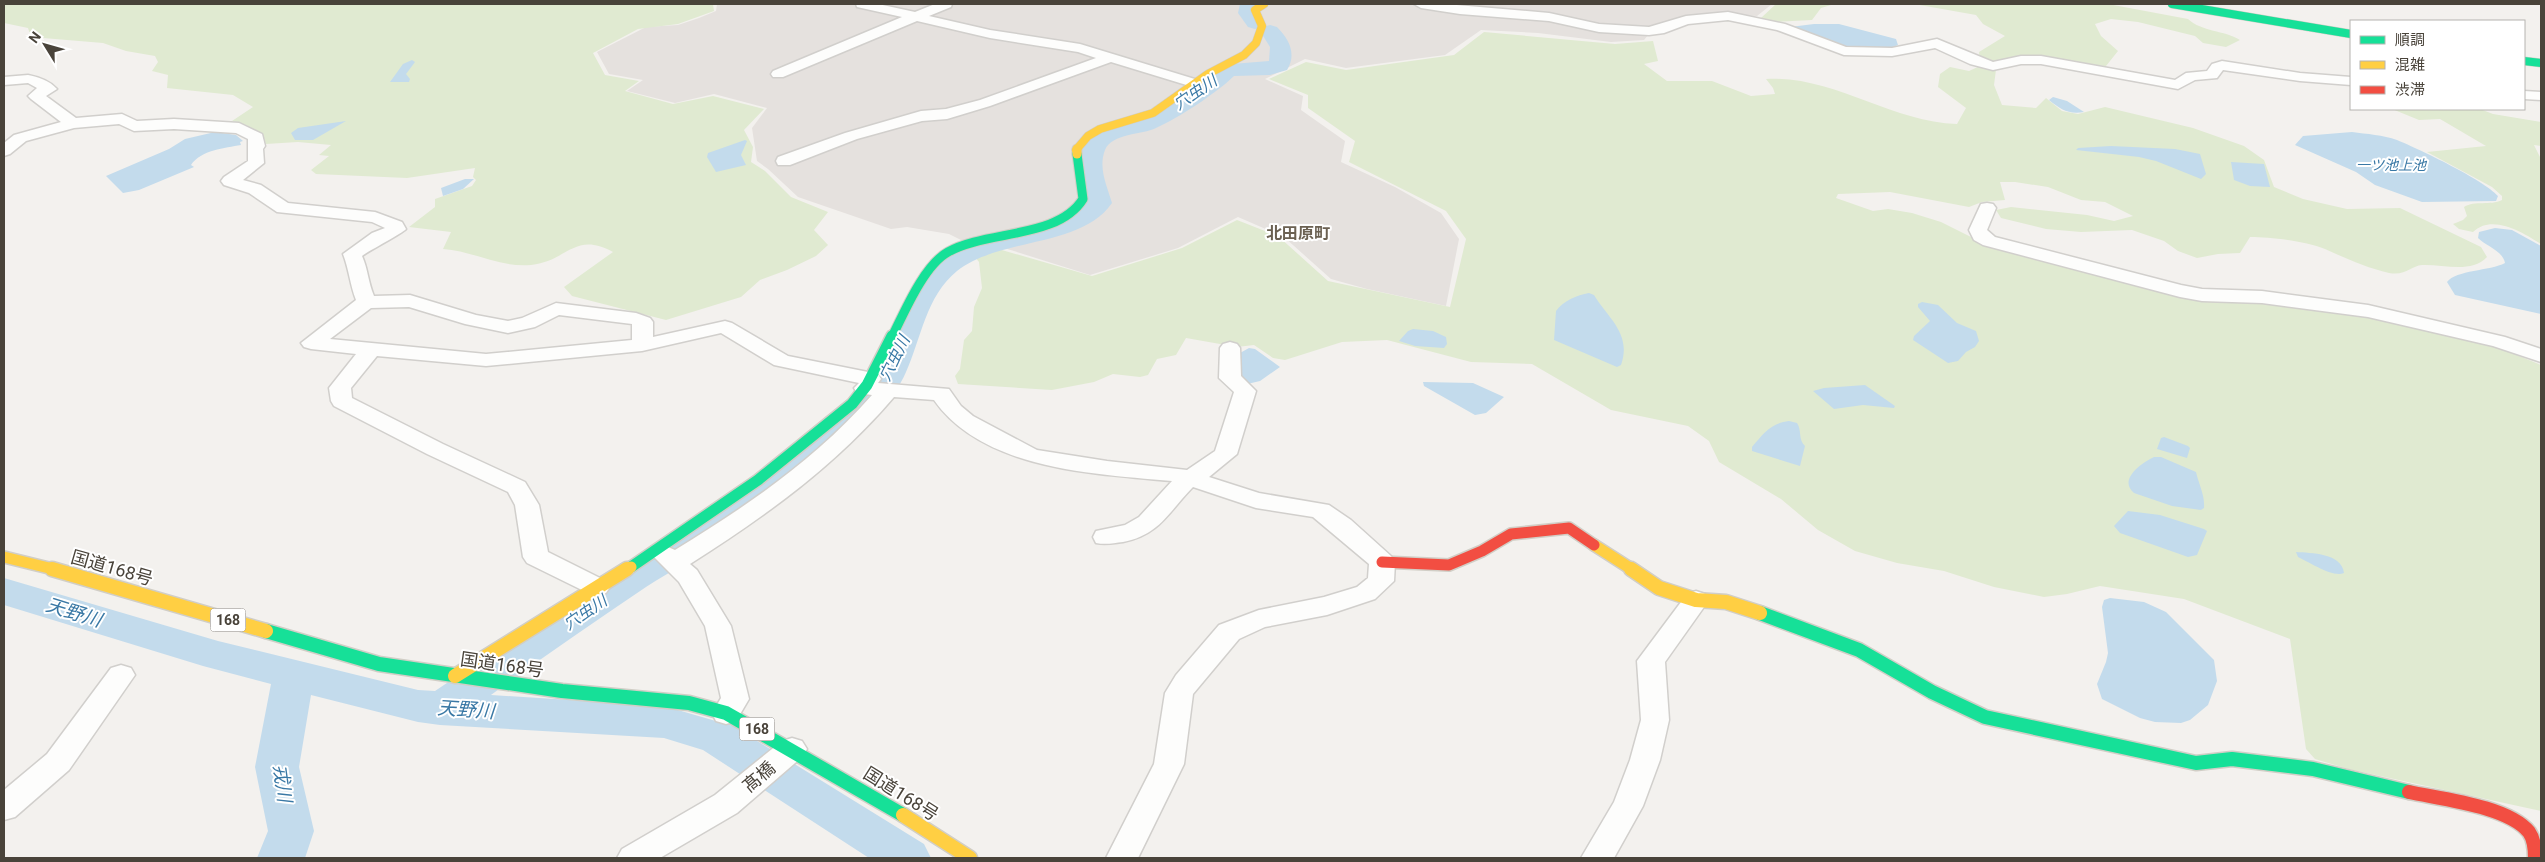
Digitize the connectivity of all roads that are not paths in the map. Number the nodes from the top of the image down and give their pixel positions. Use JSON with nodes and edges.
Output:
{"nodes":[{"id":1,"x":862,"y":4,"type":"edge"},
{"id":2,"x":946,"y":4,"type":"edge"},
{"id":3,"x":1264,"y":4,"type":"edge"},
{"id":4,"x":1421,"y":4,"type":"edge"},
{"id":5,"x":2172,"y":4,"type":"edge"},
{"id":6,"x":916,"y":15,"type":"junction"},
{"id":7,"x":2350,"y":34,"type":"edge"},
{"id":8,"x":1108,"y":58,"type":"junction"},
{"id":9,"x":2525,"y":61,"type":"edge"},
{"id":10,"x":2541,"y":63,"type":"edge"},
{"id":11,"x":778,"y":74,"type":"dead end"},
{"id":12,"x":2350,"y":81,"type":"edge"},
{"id":13,"x":8,"y":83,"type":"edge"},
{"id":14,"x":1194,"y":83,"type":"junction"},
{"id":15,"x":2525,"y":95,"type":"edge"},
{"id":16,"x":2541,"y":96,"type":"edge"},
{"id":17,"x":73,"y":123,"type":"junction"},
{"id":18,"x":4,"y":131,"type":"edge"},
{"id":19,"x":20,"y":138,"type":"junction"},
{"id":20,"x":4,"y":151,"type":"edge"},
{"id":21,"x":784,"y":161,"type":"dead end"},
{"id":22,"x":1988,"y":208,"type":"dead end"},
{"id":23,"x":366,"y":302,"type":"junction"},
{"id":24,"x":642,"y":345,"type":"junction"},
{"id":25,"x":1230,"y":348,"type":"dead end"},
{"id":26,"x":371,"y":349,"type":"junction"},
{"id":27,"x":2541,"y":356,"type":"edge"},
{"id":28,"x":875,"y":385,"type":"junction"},
{"id":29,"x":1191,"y":478,"type":"junction"},
{"id":30,"x":1105,"y":537,"type":"dead end"},
{"id":31,"x":667,"y":556,"type":"junction"},
{"id":32,"x":4,"y":557,"type":"edge"},
{"id":33,"x":1382,"y":562,"type":"junction"},
{"id":34,"x":597,"y":587,"type":"junction"},
{"id":35,"x":1696,"y":600,"type":"junction"},
{"id":36,"x":121,"y":674,"type":"dead end"},
{"id":37,"x":454,"y":676,"type":"junction"},
{"id":38,"x":726,"y":713,"type":"junction"},
{"id":39,"x":792,"y":749,"type":"junction"},
{"id":40,"x":4,"y":808,"type":"edge"},
{"id":41,"x":634,"y":858,"type":"edge"},
{"id":42,"x":970,"y":858,"type":"edge"},
{"id":43,"x":1122,"y":858,"type":"edge"},
{"id":44,"x":1597,"y":858,"type":"edge"},
{"id":45,"x":2535,"y":858,"type":"edge"}],
"edges":[{"from":1,"to":6,"type":"street"},
{"from":2,"to":6,"type":"street"},
{"from":3,"to":14,"type":"main road"},
{"from":4,"to":12,"type":"street"},
{"from":5,"to":7,"type":"main road"},
{"from":6,"to":8,"type":"street"},
{"from":6,"to":11,"type":"street"},
{"from":8,"to":14,"type":"street"},
{"from":8,"to":21,"type":"street"},
{"from":9,"to":10,"type":"main road"},
{"from":13,"to":17,"type":"street"},
{"from":14,"to":28,"type":"main road"},
{"from":15,"to":16,"type":"street"},
{"from":17,"to":19,"type":"street"},
{"from":17,"to":23,"type":"street"},
{"from":18,"to":19,"type":"street"},
{"from":19,"to":20,"type":"street"},
{"from":22,"to":27,"type":"street"},
{"from":23,"to":24,"type":"street"},
{"from":23,"to":26,"type":"street"},
{"from":24,"to":26,"type":"street"},
{"from":24,"to":28,"type":"street"},
{"from":25,"to":29,"type":"street"},
{"from":26,"to":34,"type":"street"},
{"from":28,"to":29,"type":"street"},
{"from":28,"to":31,"type":"street"},
{"from":29,"to":30,"type":"street"},
{"from":29,"to":33,"type":"street"},
{"from":31,"to":34,"type":"main road"},
{"from":31,"to":38,"type":"street"},
{"from":32,"to":37,"type":"main road","name":"国道168号","number":"168"},
{"from":33,"to":35,"type":"main road"},
{"from":33,"to":43,"type":"street"},
{"from":34,"to":37,"type":"main road"},
{"from":35,"to":44,"type":"street"},
{"from":35,"to":45,"type":"main road"},
{"from":36,"to":40,"type":"street"},
{"from":37,"to":38,"type":"main road","name":"国道168号","number":"168"},
{"from":38,"to":39,"type":"main road","name":"国道168号","number":"168"},
{"from":39,"to":41,"type":"street","name":"髙橋"},
{"from":39,"to":42,"type":"main road","name":"国道168号","number":"168"}]}
